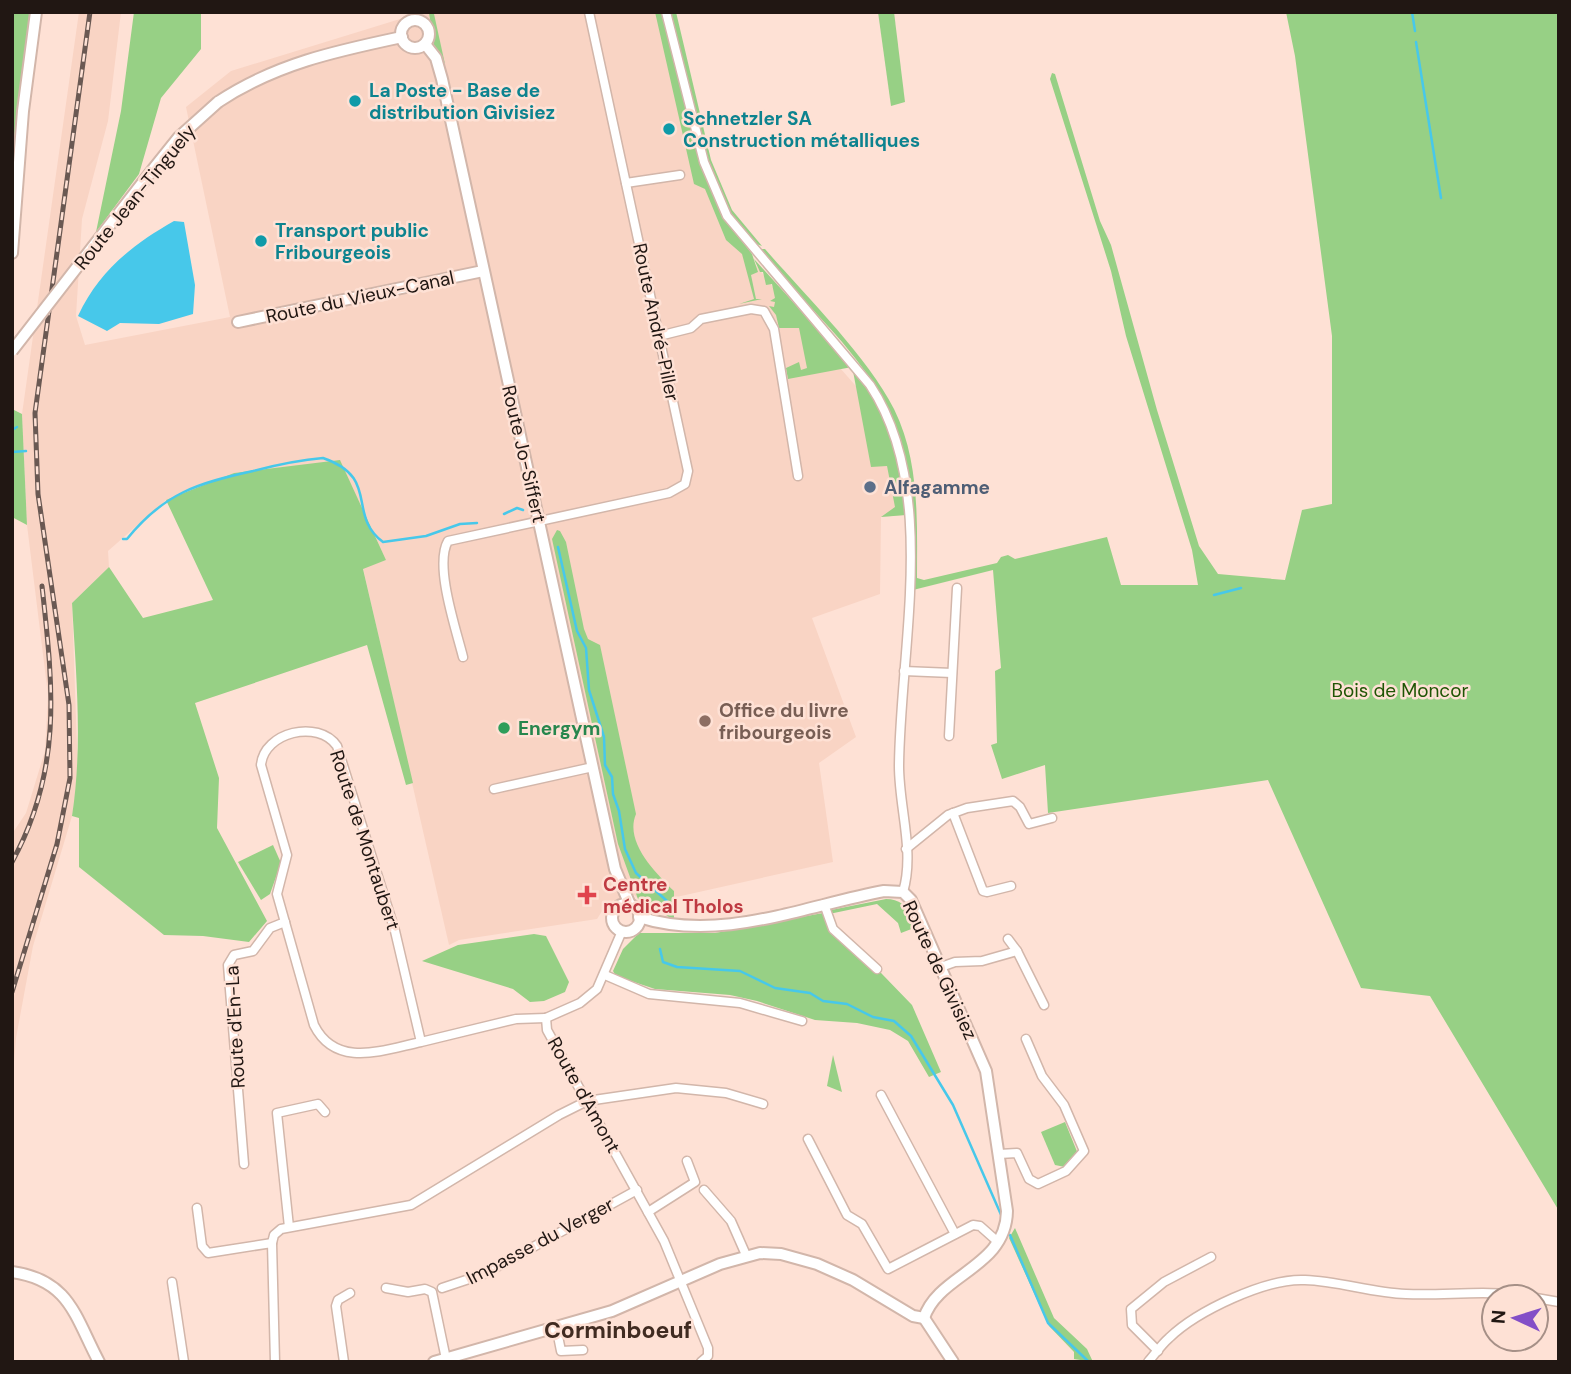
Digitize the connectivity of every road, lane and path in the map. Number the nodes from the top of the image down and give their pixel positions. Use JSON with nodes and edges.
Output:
{"nodes":[{"id":1,"x":36,"y":12,"type":"edge"},
{"id":2,"x":589,"y":12,"type":"edge"},
{"id":3,"x":666,"y":12,"type":"edge"},
{"id":4,"x":421,"y":17,"type":"edge"},
{"id":5,"x":402,"y":37,"type":"junction"},
{"id":6,"x":425,"y":44,"type":"junction"},
{"id":7,"x":680,"y":175,"type":"dead end"},
{"id":8,"x":626,"y":183,"type":"junction"},
{"id":9,"x":12,"y":253,"type":"edge"},
{"id":10,"x":483,"y":271,"type":"junction"},
{"id":11,"x":238,"y":322,"type":"dead end"},
{"id":12,"x":659,"y":336,"type":"junction"},
{"id":13,"x":12,"y":351,"type":"edge"},
{"id":14,"x":798,"y":476,"type":"dead end"},
{"id":15,"x":540,"y":521,"type":"junction"},
{"id":16,"x":957,"y":588,"type":"dead end"},
{"id":17,"x":463,"y":657,"type":"dead end"},
{"id":18,"x":904,"y":671,"type":"junction"},
{"id":19,"x":952,"y":673,"type":"junction"},
{"id":20,"x":949,"y":736,"type":"dead end"},
{"id":21,"x":593,"y":767,"type":"junction"},
{"id":22,"x":494,"y":789,"type":"dead end"},
{"id":23,"x":953,"y":813,"type":"junction"},
{"id":24,"x":1052,"y":818,"type":"dead end"},
{"id":25,"x":906,"y":849,"type":"junction"},
{"id":26,"x":615,"y":869,"type":"junction"},
{"id":27,"x":1011,"y":886,"type":"dead end"},
{"id":28,"x":903,"y":892,"type":"junction"},
{"id":29,"x":824,"y":904,"type":"junction"},
{"id":30,"x":630,"y":905,"type":"junction"},
{"id":31,"x":614,"y":910,"type":"junction"},
{"id":32,"x":639,"y":916,"type":"junction"},
{"id":33,"x":285,"y":922,"type":"junction"},
{"id":34,"x":622,"y":931,"type":"junction"},
{"id":35,"x":1008,"y":939,"type":"dead end"},
{"id":36,"x":1017,"y":951,"type":"junction"},
{"id":37,"x":938,"y":968,"type":"junction"},
{"id":38,"x":877,"y":969,"type":"dead end"},
{"id":39,"x":605,"y":975,"type":"junction"},
{"id":40,"x":1044,"y":1005,"type":"dead end"},
{"id":41,"x":546,"y":1018,"type":"junction"},
{"id":42,"x":802,"y":1021,"type":"dead end"},
{"id":43,"x":1026,"y":1039,"type":"dead end"},
{"id":44,"x":421,"y":1042,"type":"junction"},
{"id":45,"x":881,"y":1095,"type":"dead end"},
{"id":46,"x":587,"y":1101,"type":"junction"},
{"id":47,"x":763,"y":1104,"type":"dead end"},
{"id":48,"x":325,"y":1112,"type":"dead end"},
{"id":49,"x":808,"y":1139,"type":"dead end"},
{"id":50,"x":999,"y":1154,"type":"junction"},
{"id":51,"x":687,"y":1161,"type":"dead end"},
{"id":52,"x":244,"y":1164,"type":"dead end"},
{"id":53,"x":704,"y":1189,"type":"dead end"},
{"id":54,"x":637,"y":1190,"type":"junction"},
{"id":55,"x":197,"y":1208,"type":"dead end"},
{"id":56,"x":648,"y":1212,"type":"junction"},
{"id":57,"x":289,"y":1227,"type":"junction"},
{"id":58,"x":955,"y":1234,"type":"junction"},
{"id":59,"x":999,"y":1242,"type":"junction"},
{"id":60,"x":272,"y":1243,"type":"junction"},
{"id":61,"x":746,"y":1255,"type":"junction"},
{"id":62,"x":1211,"y":1257,"type":"dead end"},
{"id":63,"x":12,"y":1272,"type":"edge"},
{"id":64,"x":172,"y":1282,"type":"dead end"},
{"id":65,"x":681,"y":1282,"type":"junction"},
{"id":66,"x":386,"y":1288,"type":"dead end"},
{"id":67,"x":442,"y":1288,"type":"dead end"},
{"id":68,"x":350,"y":1293,"type":"dead end"},
{"id":69,"x":1480,"y":1293,"type":"edge"},
{"id":70,"x":924,"y":1318,"type":"junction"},
{"id":71,"x":556,"y":1326,"type":"junction"},
{"id":72,"x":583,"y":1350,"type":"dead end"},
{"id":73,"x":1158,"y":1351,"type":"junction"},
{"id":74,"x":454,"y":1359,"type":"edge"},
{"id":75,"x":99,"y":1362,"type":"edge"},
{"id":76,"x":184,"y":1362,"type":"edge"},
{"id":77,"x":275,"y":1362,"type":"edge"},
{"id":78,"x":344,"y":1362,"type":"edge"},
{"id":79,"x":434,"y":1362,"type":"edge"},
{"id":80,"x":701,"y":1362,"type":"edge"},
{"id":81,"x":953,"y":1362,"type":"edge"},
{"id":82,"x":1148,"y":1362,"type":"edge"}],
"edges":[{"from":1,"to":9,"type":"street"},
{"from":2,"to":8,"type":"street","name":"Route André-Piller"},
{"from":3,"to":18,"type":"street","name":"Route de Givisiez"},
{"from":4,"to":5,"type":"street"},
{"from":4,"to":6,"type":"street"},
{"from":5,"to":6,"type":"street"},
{"from":5,"to":13,"type":"street","name":"Route Jean-Tinguely","bridge":true},
{"from":6,"to":10,"type":"street","name":"Route Jo-Siffert"},
{"from":7,"to":8,"type":"street"},
{"from":8,"to":12,"type":"street","name":"Route André-Piller"},
{"from":10,"to":11,"type":"street","name":"Route du Vieux-Canal"},
{"from":10,"to":15,"type":"street","name":"Route Jo-Siffert"},
{"from":12,"to":14,"type":"street"},
{"from":12,"to":15,"type":"street","name":"Route André-Piller"},
{"from":15,"to":17,"type":"street"},
{"from":15,"to":21,"type":"street","name":"Route Jo-Siffert"},
{"from":16,"to":19,"type":"street"},
{"from":18,"to":19,"type":"street"},
{"from":18,"to":25,"type":"street","name":"Route de Givisiez"},
{"from":19,"to":20,"type":"street"},
{"from":21,"to":22,"type":"street"},
{"from":21,"to":26,"type":"street","name":"Route Jo-Siffert"},
{"from":23,"to":24,"type":"street"},
{"from":23,"to":25,"type":"street"},
{"from":23,"to":27,"type":"street"},
{"from":25,"to":28,"type":"street","name":"Route de Givisiez"},
{"from":26,"to":30,"type":"street","name":"Route Jo-Siffert"},
{"from":26,"to":31,"type":"street","name":"Route Jo-Siffert"},
{"from":28,"to":29,"type":"street"},
{"from":28,"to":37,"type":"street","name":"Route de Givisiez"},
{"from":29,"to":32,"type":"street"},
{"from":29,"to":38,"type":"street"},
{"from":30,"to":31,"type":"street"},
{"from":30,"to":32,"type":"street"},
{"from":31,"to":34,"type":"street"},
{"from":32,"to":34,"type":"street"},
{"from":33,"to":44,"type":"street","name":"Route de Montaubert"},
{"from":33,"to":44,"type":"street","name":"Route de Montaubert"},
{"from":33,"to":52,"type":"street","name":"Route d'En-La"},
{"from":34,"to":39,"type":"street","name":"Route d'Amont"},
{"from":35,"to":36,"type":"street"},
{"from":36,"to":37,"type":"street"},
{"from":36,"to":40,"type":"street"},
{"from":37,"to":50,"type":"street","name":"Route de Givisiez"},
{"from":39,"to":41,"type":"street","name":"Route d'Amont"},
{"from":39,"to":42,"type":"street"},
{"from":41,"to":44,"type":"street","name":"Route de Montaubert"},
{"from":41,"to":46,"type":"street","name":"Route d'Amont"},
{"from":43,"to":50,"type":"street"},
{"from":45,"to":58,"type":"street"},
{"from":46,"to":47,"type":"street"},
{"from":46,"to":54,"type":"street","name":"Route d'Amont"},
{"from":46,"to":57,"type":"street"},
{"from":48,"to":57,"type":"street"},
{"from":49,"to":58,"type":"street"},
{"from":50,"to":59,"type":"street","name":"Route de Givisiez"},
{"from":51,"to":56,"type":"street"},
{"from":53,"to":61,"type":"street"},
{"from":54,"to":56,"type":"street","name":"Route d'Amont"},
{"from":54,"to":67,"type":"street","name":"Impasse du Verger"},
{"from":55,"to":60,"type":"street"},
{"from":56,"to":65,"type":"street","name":"Route d'Amont"},
{"from":57,"to":60,"type":"street"},
{"from":58,"to":59,"type":"street"},
{"from":59,"to":70,"type":"street"},
{"from":60,"to":77,"type":"street"},
{"from":61,"to":65,"type":"street"},
{"from":61,"to":70,"type":"street"},
{"from":62,"to":73,"type":"street"},
{"from":63,"to":75,"type":"street"},
{"from":64,"to":76,"type":"street"},
{"from":65,"to":71,"type":"street"},
{"from":65,"to":80,"type":"street","name":"Route d'Amont"},
{"from":66,"to":74,"type":"street"},
{"from":68,"to":78,"type":"street"},
{"from":69,"to":73,"type":"street"},
{"from":70,"to":81,"type":"street"},
{"from":71,"to":72,"type":"street"},
{"from":71,"to":74,"type":"street"},
{"from":73,"to":82,"type":"street"},
{"from":74,"to":79,"type":"street"}]}
